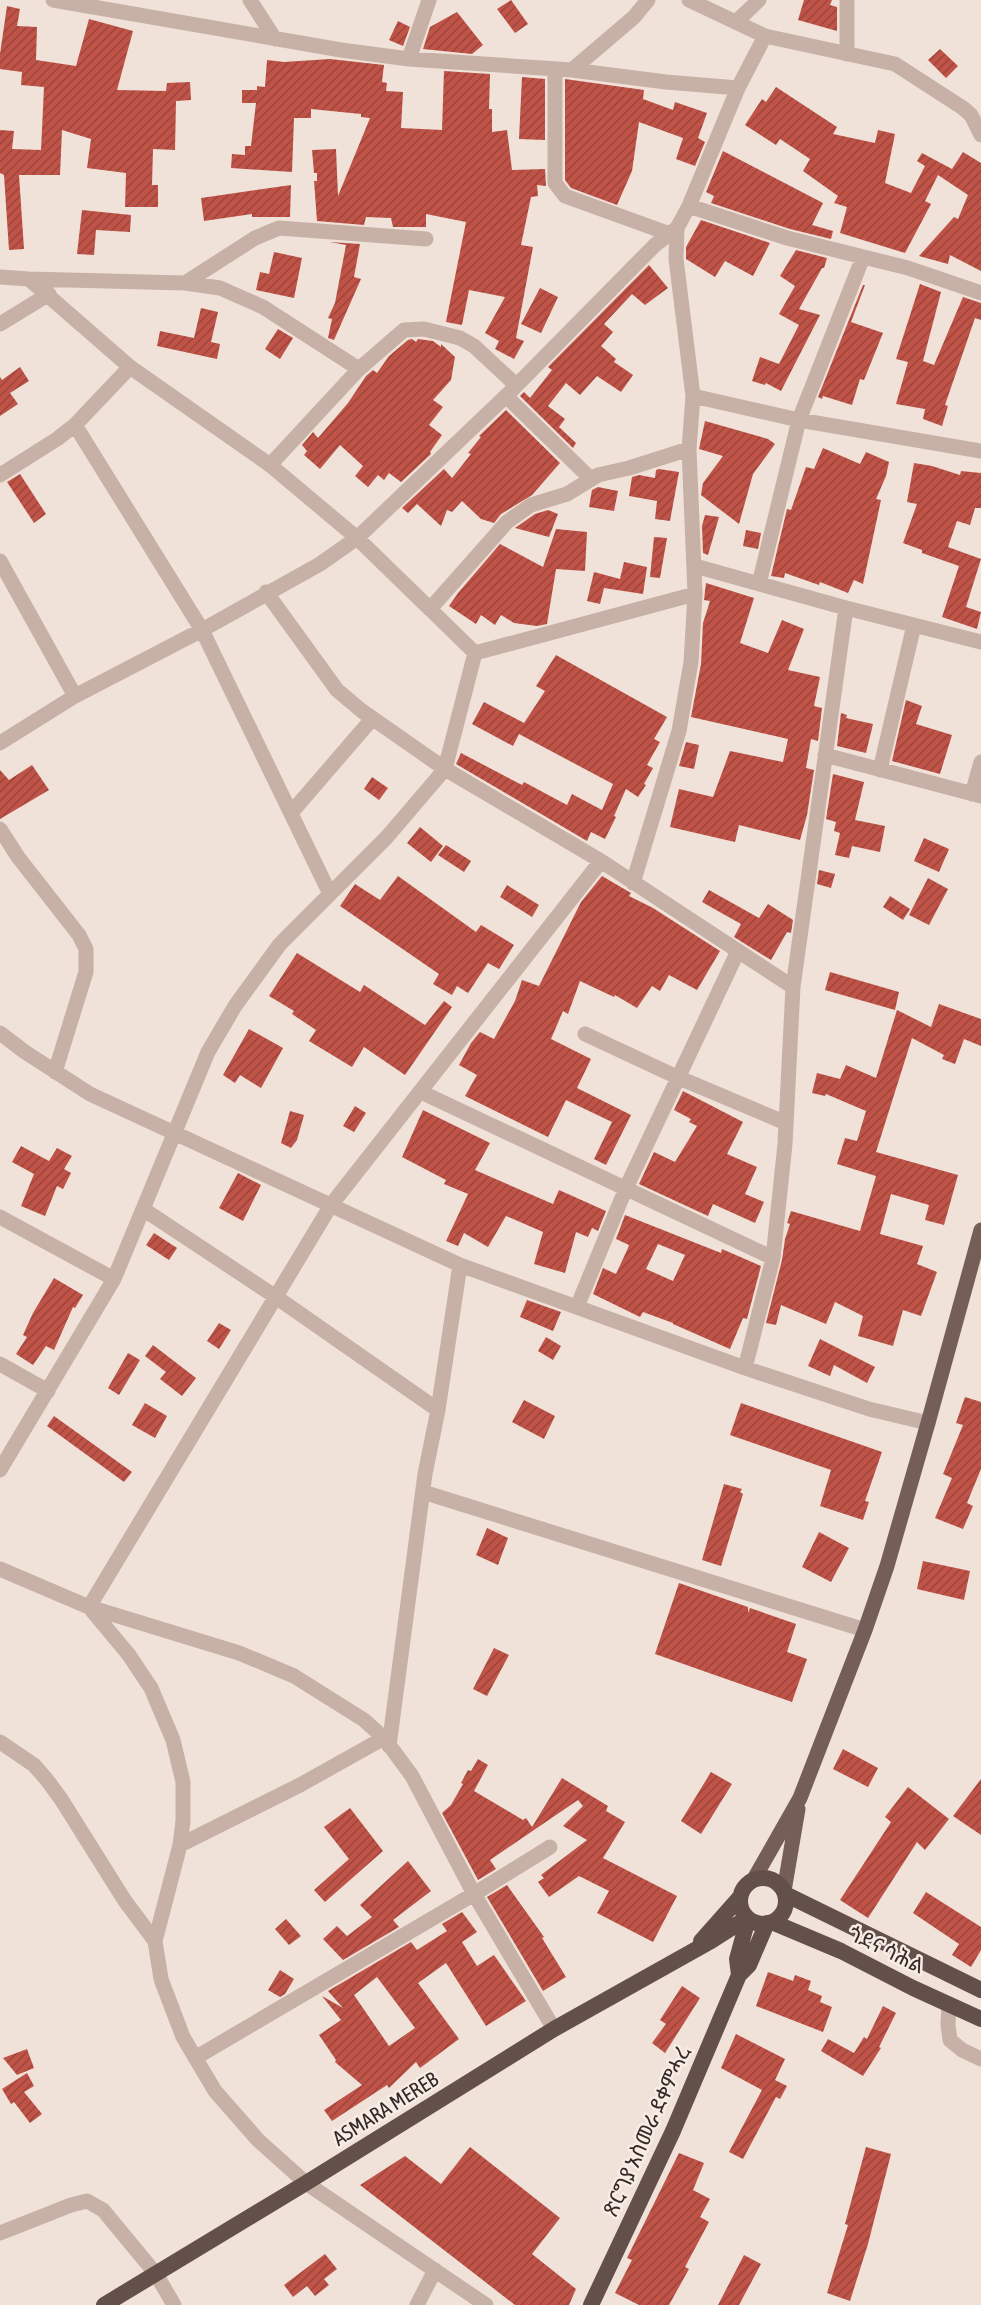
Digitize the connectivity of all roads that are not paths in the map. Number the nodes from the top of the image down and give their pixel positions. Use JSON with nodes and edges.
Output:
{"nodes":[{"id":1,"x":53,"y":0,"type":"edge"},
{"id":2,"x":250,"y":0,"type":"edge"},
{"id":3,"x":429,"y":0,"type":"edge"},
{"id":4,"x":648,"y":0,"type":"edge"},
{"id":5,"x":689,"y":0,"type":"edge"},
{"id":6,"x":759,"y":0,"type":"edge"},
{"id":7,"x":847,"y":0,"type":"edge"},
{"id":8,"x":736,"y":22,"type":"junction"},
{"id":9,"x":765,"y":36,"type":"junction"},
{"id":10,"x":275,"y":39,"type":"junction"},
{"id":11,"x":847,"y":54,"type":"junction"},
{"id":12,"x":409,"y":60,"type":"junction"},
{"id":13,"x":555,"y":69,"type":"junction"},
{"id":14,"x":572,"y":70,"type":"junction"},
{"id":15,"x":738,"y":88,"type":"junction"},
{"id":16,"x":981,"y":135,"type":"edge"},
{"id":17,"x":689,"y":206,"type":"junction"},
{"id":18,"x":673,"y":231,"type":"junction"},
{"id":19,"x":426,"y":239,"type":"dead end"},
{"id":20,"x":863,"y":257,"type":"junction"},
{"id":21,"x":0,"y":277,"type":"edge"},
{"id":22,"x":29,"y":279,"type":"junction"},
{"id":23,"x":185,"y":283,"type":"junction"},
{"id":24,"x":981,"y":293,"type":"edge"},
{"id":25,"x":48,"y":294,"type":"junction"},
{"id":26,"x":0,"y":324,"type":"edge"},
{"id":27,"x":130,"y":367,"type":"junction"},
{"id":28,"x":359,"y":369,"type":"junction"},
{"id":29,"x":511,"y":390,"type":"junction"},
{"id":30,"x":693,"y":396,"type":"junction"},
{"id":31,"x":799,"y":420,"type":"junction"},
{"id":32,"x":75,"y":425,"type":"junction"},
{"id":33,"x":689,"y":449,"type":"junction"},
{"id":34,"x":981,"y":451,"type":"edge"},
{"id":35,"x":270,"y":465,"type":"junction"},
{"id":36,"x":0,"y":475,"type":"edge"},
{"id":37,"x":591,"y":478,"type":"junction"},
{"id":38,"x":357,"y":538,"type":"junction"},
{"id":39,"x":0,"y":561,"type":"edge"},
{"id":40,"x":695,"y":566,"type":"junction"},
{"id":41,"x":759,"y":584,"type":"junction"},
{"id":42,"x":6,"y":586,"type":"edge"},
{"id":43,"x":266,"y":592,"type":"junction"},
{"id":44,"x":695,"y":594,"type":"junction"},
{"id":45,"x":846,"y":608,"type":"junction"},
{"id":46,"x":430,"y":609,"type":"junction"},
{"id":47,"x":914,"y":625,"type":"junction"},
{"id":48,"x":202,"y":630,"type":"junction"},
{"id":49,"x":981,"y":642,"type":"edge"},
{"id":50,"x":475,"y":653,"type":"junction"},
{"id":51,"x":75,"y":696,"type":"junction"},
{"id":52,"x":372,"y":718,"type":"junction"},
{"id":53,"x":0,"y":743,"type":"edge"},
{"id":54,"x":825,"y":755,"type":"junction"},
{"id":55,"x":981,"y":762,"type":"edge"},
{"id":56,"x":445,"y":770,"type":"junction"},
{"id":57,"x":880,"y":770,"type":"junction"},
{"id":58,"x":976,"y":795,"type":"edge"},
{"id":59,"x":291,"y":813,"type":"junction"},
{"id":60,"x":0,"y":829,"type":"edge"},
{"id":61,"x":601,"y":861,"type":"junction"},
{"id":62,"x":633,"y":883,"type":"junction"},
{"id":63,"x":330,"y":894,"type":"junction"},
{"id":64,"x":738,"y":951,"type":"junction"},
{"id":65,"x":793,"y":987,"type":"junction"},
{"id":66,"x":0,"y":1033,"type":"edge"},
{"id":67,"x":585,"y":1034,"type":"dead end"},
{"id":68,"x":55,"y":1072,"type":"junction"},
{"id":69,"x":677,"y":1077,"type":"junction"},
{"id":70,"x":421,"y":1092,"type":"junction"},
{"id":71,"x":786,"y":1123,"type":"junction"},
{"id":72,"x":173,"y":1132,"type":"junction"},
{"id":73,"x":626,"y":1188,"type":"junction"},
{"id":74,"x":331,"y":1205,"type":"junction"},
{"id":75,"x":143,"y":1209,"type":"junction"},
{"id":76,"x":0,"y":1217,"type":"edge"},
{"id":77,"x":981,"y":1230,"type":"edge"},
{"id":78,"x":773,"y":1258,"type":"junction"},
{"id":79,"x":460,"y":1265,"type":"junction"},
{"id":80,"x":114,"y":1279,"type":"junction"},
{"id":81,"x":276,"y":1297,"type":"junction"},
{"id":82,"x":577,"y":1307,"type":"junction"},
{"id":83,"x":0,"y":1364,"type":"edge"},
{"id":84,"x":745,"y":1368,"type":"junction"},
{"id":85,"x":48,"y":1391,"type":"junction"},
{"id":86,"x":438,"y":1410,"type":"junction"},
{"id":87,"x":928,"y":1423,"type":"junction"},
{"id":88,"x":0,"y":1470,"type":"edge"},
{"id":89,"x":423,"y":1492,"type":"junction"},
{"id":90,"x":0,"y":1569,"type":"edge"},
{"id":91,"x":89,"y":1607,"type":"junction"},
{"id":92,"x":865,"y":1630,"type":"junction"},
{"id":93,"x":0,"y":1742,"type":"edge"},
{"id":94,"x":386,"y":1742,"type":"junction"},
{"id":95,"x":800,"y":1798,"type":"junction"},
{"id":96,"x":180,"y":1845,"type":"junction"},
{"id":97,"x":550,"y":1847,"type":"dead end"},
{"id":98,"x":754,"y":1879,"type":"junction"},
{"id":99,"x":784,"y":1892,"type":"junction"},
{"id":100,"x":474,"y":1894,"type":"junction"},
{"id":101,"x":740,"y":1898,"type":"junction"},
{"id":102,"x":748,"y":1918,"type":"junction"},
{"id":103,"x":769,"y":1923,"type":"junction"},
{"id":104,"x":156,"y":1941,"type":"junction"},
{"id":105,"x":692,"y":1951,"type":"junction"},
{"id":106,"x":739,"y":1975,"type":"junction"},
{"id":107,"x":981,"y":1990,"type":"edge"},
{"id":108,"x":949,"y":2004,"type":"junction"},
{"id":109,"x":981,"y":2019,"type":"edge"},
{"id":110,"x":554,"y":2029,"type":"junction"},
{"id":111,"x":195,"y":2058,"type":"junction"},
{"id":112,"x":981,"y":2059,"type":"edge"},
{"id":113,"x":306,"y":2183,"type":"junction"},
{"id":114,"x":0,"y":2233,"type":"edge"},
{"id":115,"x":435,"y":2270,"type":"junction"},
{"id":116,"x":156,"y":2274,"type":"junction"},
{"id":117,"x":104,"y":2305,"type":"edge"},
{"id":118,"x":174,"y":2305,"type":"edge"},
{"id":119,"x":417,"y":2305,"type":"edge"},
{"id":120,"x":486,"y":2305,"type":"edge"},
{"id":121,"x":591,"y":2305,"type":"edge"}],
"edges":[{"from":1,"to":10,"type":"street"},
{"from":2,"to":10,"type":"street"},
{"from":3,"to":12,"type":"street"},
{"from":4,"to":14,"type":"street"},
{"from":5,"to":8,"type":"street"},
{"from":6,"to":8,"type":"street"},
{"from":7,"to":11,"type":"street"},
{"from":8,"to":9,"type":"street"},
{"from":9,"to":11,"type":"street"},
{"from":9,"to":15,"type":"street"},
{"from":10,"to":12,"type":"street"},
{"from":11,"to":16,"type":"street"},
{"from":12,"to":13,"type":"street"},
{"from":13,"to":14,"type":"street"},
{"from":13,"to":18,"type":"street"},
{"from":14,"to":15,"type":"street"},
{"from":15,"to":17,"type":"street"},
{"from":17,"to":18,"type":"street"},
{"from":17,"to":20,"type":"street"},
{"from":18,"to":29,"type":"street"},
{"from":18,"to":30,"type":"street"},
{"from":19,"to":23,"type":"street"},
{"from":20,"to":24,"type":"street"},
{"from":20,"to":31,"type":"street"},
{"from":21,"to":22,"type":"street"},
{"from":22,"to":23,"type":"street"},
{"from":22,"to":25,"type":"street"},
{"from":23,"to":28,"type":"street"},
{"from":25,"to":26,"type":"street"},
{"from":25,"to":27,"type":"street"},
{"from":27,"to":32,"type":"street"},
{"from":27,"to":35,"type":"street"},
{"from":28,"to":29,"type":"street"},
{"from":28,"to":35,"type":"street"},
{"from":29,"to":37,"type":"street"},
{"from":29,"to":38,"type":"street"},
{"from":30,"to":31,"type":"street"},
{"from":30,"to":33,"type":"street"},
{"from":31,"to":34,"type":"street"},
{"from":31,"to":41,"type":"street"},
{"from":32,"to":36,"type":"street"},
{"from":32,"to":48,"type":"street"},
{"from":33,"to":37,"type":"street"},
{"from":33,"to":40,"type":"street"},
{"from":35,"to":38,"type":"street"},
{"from":37,"to":46,"type":"street"},
{"from":38,"to":43,"type":"street"},
{"from":38,"to":46,"type":"street"},
{"from":39,"to":42,"type":"street"},
{"from":40,"to":41,"type":"street"},
{"from":40,"to":44,"type":"street"},
{"from":41,"to":45,"type":"street"},
{"from":42,"to":51,"type":"street"},
{"from":43,"to":48,"type":"street"},
{"from":43,"to":52,"type":"street"},
{"from":44,"to":50,"type":"street"},
{"from":44,"to":62,"type":"street"},
{"from":45,"to":47,"type":"street"},
{"from":45,"to":54,"type":"street"},
{"from":46,"to":50,"type":"street"},
{"from":47,"to":49,"type":"street"},
{"from":47,"to":57,"type":"street"},
{"from":48,"to":51,"type":"street"},
{"from":48,"to":59,"type":"street"},
{"from":50,"to":56,"type":"street"},
{"from":51,"to":53,"type":"street"},
{"from":52,"to":56,"type":"street"},
{"from":52,"to":59,"type":"street"},
{"from":54,"to":57,"type":"street"},
{"from":54,"to":65,"type":"street"},
{"from":55,"to":58,"type":"street"},
{"from":56,"to":61,"type":"street"},
{"from":56,"to":63,"type":"street"},
{"from":57,"to":58,"type":"street"},
{"from":59,"to":63,"type":"street"},
{"from":60,"to":68,"type":"street"},
{"from":61,"to":62,"type":"street"},
{"from":61,"to":70,"type":"street"},
{"from":62,"to":64,"type":"street"},
{"from":63,"to":72,"type":"street"},
{"from":64,"to":65,"type":"street"},
{"from":64,"to":69,"type":"street"},
{"from":65,"to":71,"type":"street"},
{"from":66,"to":68,"type":"street"},
{"from":67,"to":69,"type":"street"},
{"from":68,"to":72,"type":"street"},
{"from":69,"to":71,"type":"street"},
{"from":69,"to":73,"type":"street"},
{"from":70,"to":73,"type":"street"},
{"from":70,"to":74,"type":"street"},
{"from":71,"to":78,"type":"street"},
{"from":72,"to":74,"type":"street"},
{"from":72,"to":75,"type":"street"},
{"from":73,"to":78,"type":"street"},
{"from":73,"to":82,"type":"street"},
{"from":74,"to":79,"type":"street"},
{"from":74,"to":81,"type":"street"},
{"from":75,"to":80,"type":"street"},
{"from":75,"to":81,"type":"street"},
{"from":76,"to":80,"type":"street"},
{"from":77,"to":87,"type":"main road"},
{"from":78,"to":84,"type":"street"},
{"from":79,"to":82,"type":"street"},
{"from":79,"to":86,"type":"street"},
{"from":80,"to":85,"type":"street"},
{"from":81,"to":86,"type":"street"},
{"from":81,"to":91,"type":"street"},
{"from":82,"to":84,"type":"street"},
{"from":83,"to":85,"type":"street"},
{"from":84,"to":87,"type":"street"},
{"from":85,"to":88,"type":"street"},
{"from":86,"to":89,"type":"street"},
{"from":87,"to":92,"type":"main road"},
{"from":89,"to":92,"type":"street"},
{"from":89,"to":94,"type":"street"},
{"from":90,"to":91,"type":"street"},
{"from":91,"to":94,"type":"street"},
{"from":91,"to":96,"type":"street"},
{"from":92,"to":95,"type":"main road"},
{"from":93,"to":104,"type":"street"},
{"from":94,"to":96,"type":"street"},
{"from":94,"to":100,"type":"street"},
{"from":95,"to":98,"type":"main road"},
{"from":95,"to":99,"type":"main road"},
{"from":96,"to":104,"type":"street"},
{"from":97,"to":100,"type":"street"},
{"from":98,"to":99,"type":"highway"},
{"from":98,"to":101,"type":"highway"},
{"from":99,"to":103,"type":"highway"},
{"from":99,"to":107,"type":"highway","name":"ጎደና ሳሕል"},
{"from":100,"to":110,"type":"street"},
{"from":100,"to":111,"type":"street"},
{"from":101,"to":102,"type":"highway"},
{"from":101,"to":105,"type":"highway"},
{"from":102,"to":103,"type":"highway"},
{"from":102,"to":105,"type":"highway","name":"ASMARA MEREB"},
{"from":102,"to":106,"type":"highway"},
{"from":103,"to":106,"type":"highway"},
{"from":103,"to":108,"type":"highway","name":"ጎደና ሳሕል"},
{"from":104,"to":111,"type":"street"},
{"from":105,"to":110,"type":"highway","name":"ASMARA MEREB"},
{"from":106,"to":121,"type":"highway","name":"ጽርግያ አስመራ ደቀምሓረ"},
{"from":108,"to":109,"type":"highway","name":"ጎደና ሳሕል"},
{"from":108,"to":112,"type":"street"},
{"from":110,"to":113,"type":"highway","name":"ASMARA MEREB"},
{"from":111,"to":113,"type":"street"},
{"from":113,"to":115,"type":"street"},
{"from":113,"to":116,"type":"highway","name":"ASMARA MEREB"},
{"from":114,"to":116,"type":"street"},
{"from":115,"to":119,"type":"street"},
{"from":115,"to":120,"type":"street"},
{"from":116,"to":117,"type":"highway","name":"ASMARA MEREB"},
{"from":116,"to":118,"type":"street"}]}
